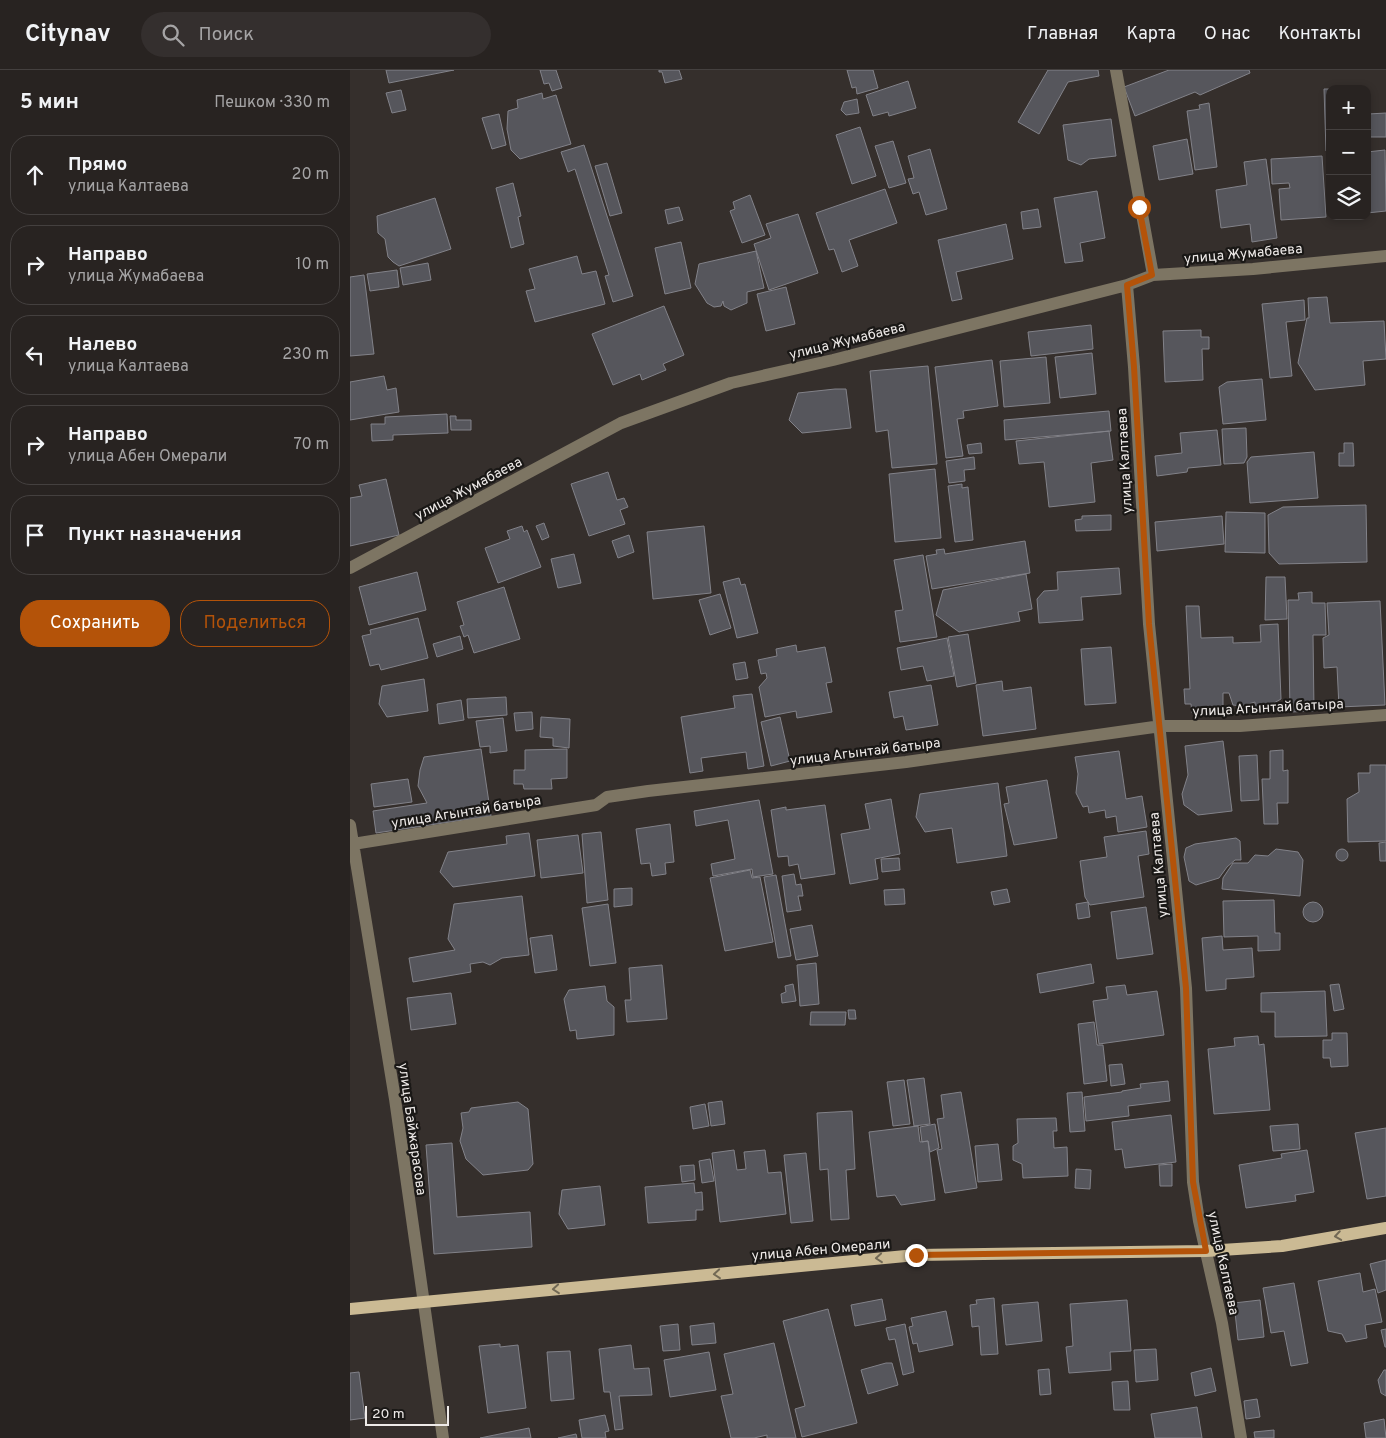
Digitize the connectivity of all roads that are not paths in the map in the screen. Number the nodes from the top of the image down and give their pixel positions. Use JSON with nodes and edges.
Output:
{"nodes":[{"id":1,"x":1116,"y":70,"type":"edge"},
{"id":2,"x":1386,"y":256,"type":"edge"},
{"id":3,"x":1152,"y":275,"type":"junction"},
{"id":4,"x":1127,"y":285,"type":"junction"},
{"id":5,"x":350,"y":568,"type":"edge"},
{"id":6,"x":1386,"y":716,"type":"edge"},
{"id":7,"x":1161,"y":726,"type":"junction"},
{"id":8,"x":350,"y":825,"type":"edge"},
{"id":9,"x":353,"y":844,"type":"junction"},
{"id":10,"x":1386,"y":1228,"type":"edge"},
{"id":11,"x":1206,"y":1251,"type":"junction"},
{"id":12,"x":422,"y":1302,"type":"junction"},
{"id":13,"x":350,"y":1310,"type":"edge"},
{"id":14,"x":443,"y":1438,"type":"edge"},
{"id":15,"x":1241,"y":1438,"type":"edge"}],
"edges":[{"from":1,"to":3,"type":"street"},
{"from":2,"to":3,"type":"street","name":"улица Жумабаева"},
{"from":3,"to":4,"type":"street","name":"улица Жумабаева"},
{"from":4,"to":5,"type":"street","name":"улица Жумабаева"},
{"from":4,"to":7,"type":"street","name":"улица Калтаева"},
{"from":6,"to":7,"type":"street","name":"улица Агынтай батыра"},
{"from":7,"to":9,"type":"street","name":"улица Агынтай батыра"},
{"from":7,"to":11,"type":"street","name":"улица Калтаева"},
{"from":8,"to":9,"type":"street","name":"улица Байжарасова"},
{"from":9,"to":12,"type":"street","name":"улица Байжарасова"},
{"from":10,"to":11,"type":"main road","name":"улица Абен Омерали","one_way":true},
{"from":11,"to":12,"type":"main road","name":"улица Абен Омерали","one_way":true},
{"from":11,"to":15,"type":"street","name":"улица Калтаева"},
{"from":12,"to":13,"type":"main road","name":"улица Абен Омерали"},
{"from":12,"to":14,"type":"street","name":"улица Байжарасова"}]}
